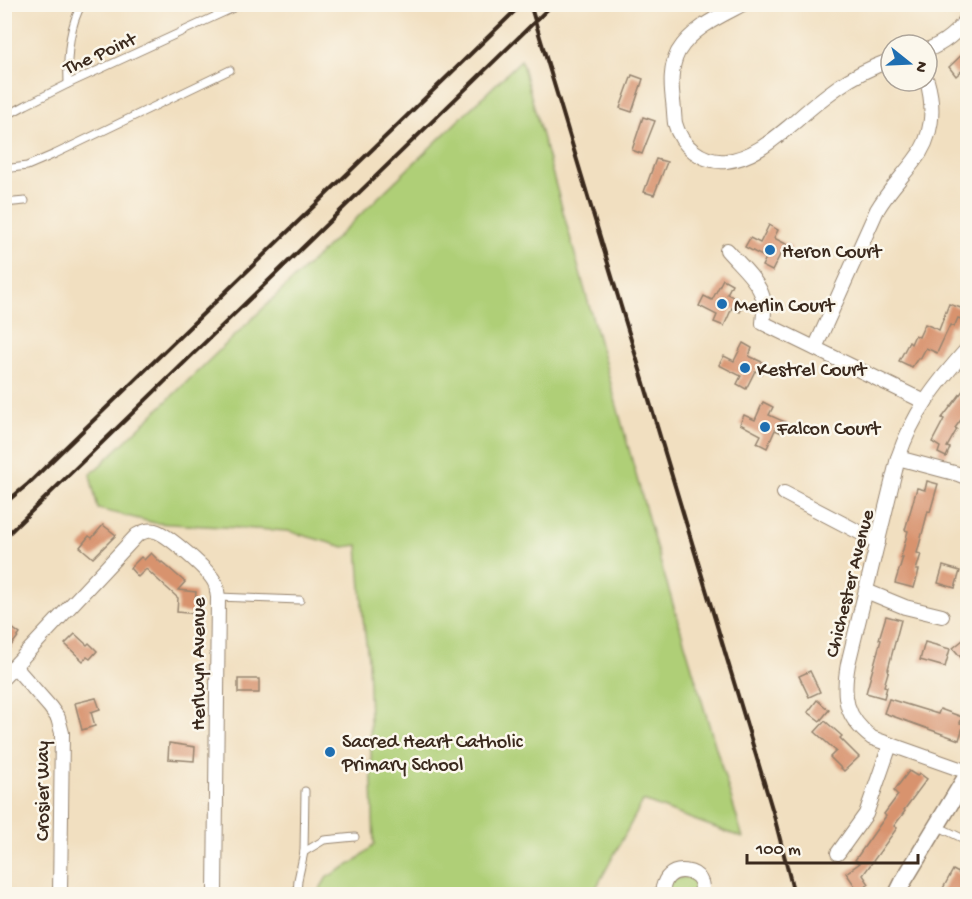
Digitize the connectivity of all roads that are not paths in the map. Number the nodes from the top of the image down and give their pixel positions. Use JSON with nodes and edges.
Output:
{"nodes":[{"id":1,"x":82,"y":4,"type":"edge"},
{"id":2,"x":242,"y":4,"type":"edge"},
{"id":3,"x":743,"y":4,"type":"edge"},
{"id":4,"x":968,"y":17,"type":"edge"},
{"id":5,"x":939,"y":45,"type":"edge"},
{"id":6,"x":879,"y":64,"type":"edge"},
{"id":7,"x":230,"y":70,"type":"dead end"},
{"id":8,"x":68,"y":84,"type":"junction"},
{"id":9,"x":930,"y":93,"type":"edge"},
{"id":10,"x":4,"y":117,"type":"edge"},
{"id":11,"x":4,"y":169,"type":"edge"},
{"id":12,"x":25,"y":201,"type":"dead end"},
{"id":13,"x":4,"y":202,"type":"edge"},
{"id":14,"x":727,"y":250,"type":"dead end"},
{"id":15,"x":814,"y":348,"type":"junction"},
{"id":16,"x":968,"y":348,"type":"edge"},
{"id":17,"x":925,"y":402,"type":"junction"},
{"id":18,"x":898,"y":458,"type":"junction"},
{"id":19,"x":968,"y":478,"type":"edge"},
{"id":20,"x":783,"y":493,"type":"dead end"},
{"id":21,"x":878,"y":542,"type":"junction"},
{"id":22,"x":866,"y":591,"type":"junction"},
{"id":23,"x":218,"y":597,"type":"junction"},
{"id":24,"x":300,"y":600,"type":"dead end"},
{"id":25,"x":945,"y":616,"type":"dead end"},
{"id":26,"x":15,"y":667,"type":"junction"},
{"id":27,"x":4,"y":677,"type":"edge"},
{"id":28,"x":890,"y":745,"type":"junction"},
{"id":29,"x":968,"y":773,"type":"edge"},
{"id":30,"x":305,"y":791,"type":"dead end"},
{"id":31,"x":937,"y":826,"type":"junction"},
{"id":32,"x":355,"y":837,"type":"dead end"},
{"id":33,"x":968,"y":841,"type":"edge"},
{"id":34,"x":304,"y":852,"type":"junction"},
{"id":35,"x":838,"y":853,"type":"dead end"},
{"id":36,"x":60,"y":894,"type":"edge"},
{"id":37,"x":215,"y":894,"type":"edge"},
{"id":38,"x":297,"y":894,"type":"edge"},
{"id":39,"x":661,"y":894,"type":"edge"},
{"id":40,"x":701,"y":894,"type":"edge"},
{"id":41,"x":897,"y":894,"type":"edge"}],
"edges":[{"from":1,"to":8,"type":"lane"},
{"from":2,"to":8,"type":"lane","name":"The Point"},
{"from":3,"to":6,"type":"street"},
{"from":4,"to":5,"type":"street"},
{"from":7,"to":11,"type":"lane"},
{"from":8,"to":10,"type":"lane","name":"The Point"},
{"from":9,"to":15,"type":"street"},
{"from":12,"to":13,"type":"lane"},
{"from":14,"to":15,"type":"street"},
{"from":15,"to":17,"type":"street"},
{"from":16,"to":17,"type":"street","name":"Chichester Avenue"},
{"from":17,"to":18,"type":"street","name":"Chichester Avenue"},
{"from":18,"to":19,"type":"street"},
{"from":18,"to":21,"type":"street","name":"Chichester Avenue"},
{"from":20,"to":21,"type":"street"},
{"from":21,"to":22,"type":"street","name":"Chichester Avenue"},
{"from":22,"to":25,"type":"street"},
{"from":22,"to":28,"type":"street","name":"Chichester Avenue"},
{"from":23,"to":24,"type":"lane"},
{"from":23,"to":26,"type":"street","name":"Herlwyn Avenue"},
{"from":23,"to":37,"type":"street","name":"Herlwyn Avenue"},
{"from":26,"to":27,"type":"street","name":"Herlwyn Avenue"},
{"from":26,"to":36,"type":"street","name":"Crosier Way"},
{"from":28,"to":29,"type":"street","name":"Chichester Avenue"},
{"from":28,"to":35,"type":"street"},
{"from":29,"to":31,"type":"street"},
{"from":30,"to":34,"type":"lane"},
{"from":31,"to":33,"type":"lane"},
{"from":31,"to":41,"type":"street"},
{"from":32,"to":34,"type":"lane"},
{"from":34,"to":38,"type":"lane"},
{"from":39,"to":40,"type":"street"}]}
